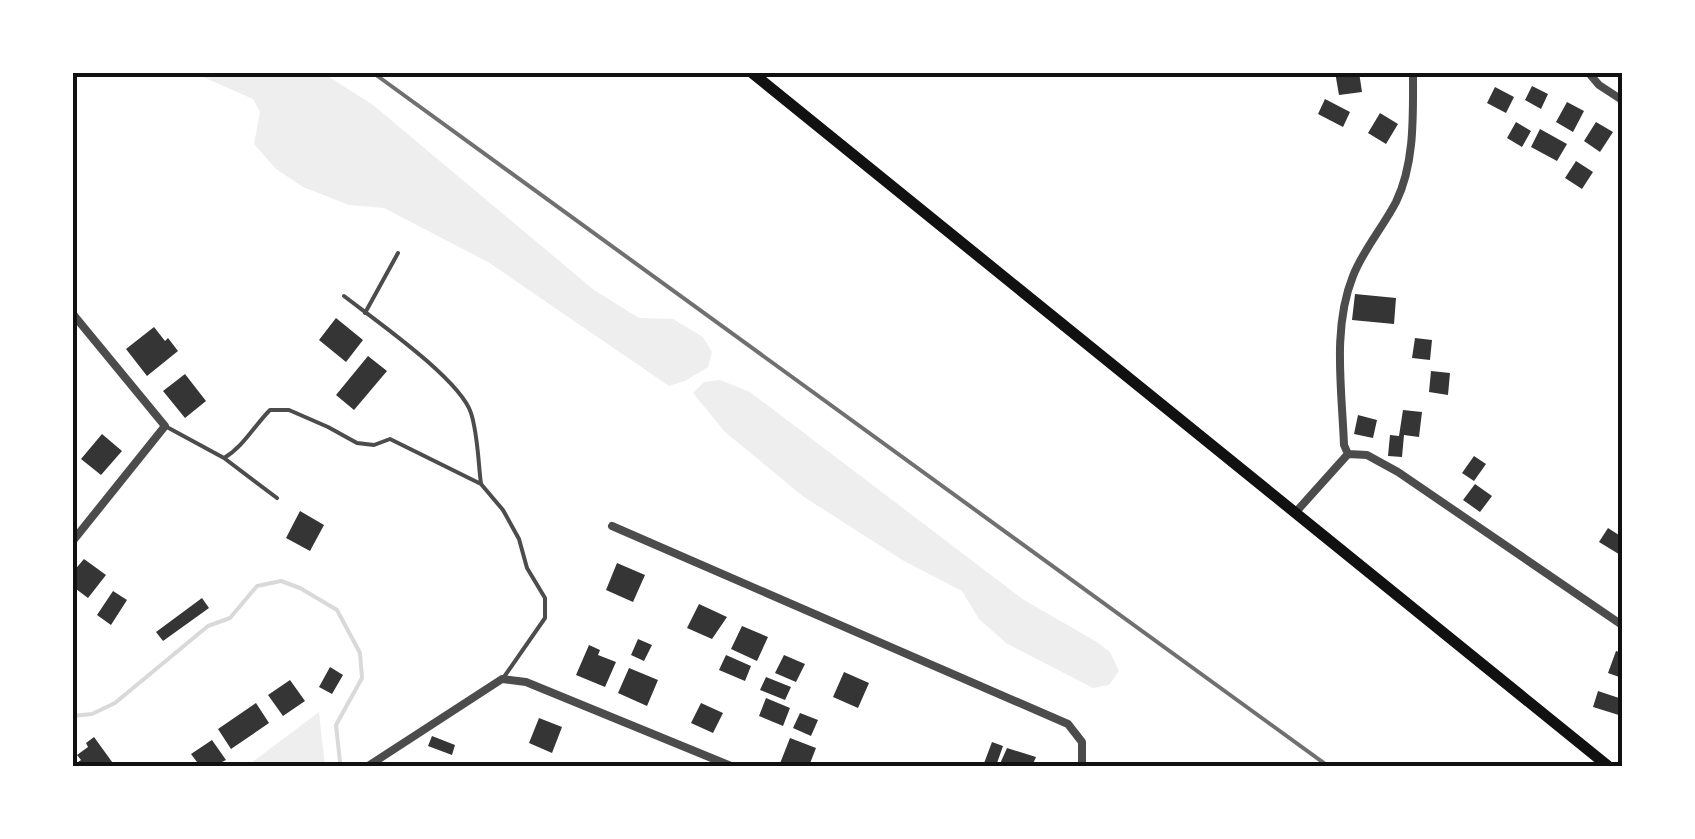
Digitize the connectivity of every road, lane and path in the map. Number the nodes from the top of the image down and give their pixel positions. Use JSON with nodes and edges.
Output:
{"nodes":[{"id":1,"x":752,"y":72,"type":"edge"},
{"id":2,"x":1413,"y":72,"type":"edge"},
{"id":3,"x":1588,"y":72,"type":"edge"},
{"id":4,"x":1622,"y":100,"type":"edge"},
{"id":5,"x":398,"y":253,"type":"dead end"},
{"id":6,"x":344,"y":296,"type":"dead end"},
{"id":7,"x":366,"y":313,"type":"junction"},
{"id":8,"x":72,"y":314,"type":"edge"},
{"id":9,"x":165,"y":426,"type":"junction"},
{"id":10,"x":1348,"y":454,"type":"junction"},
{"id":11,"x":224,"y":458,"type":"junction"},
{"id":12,"x":481,"y":484,"type":"junction"},
{"id":13,"x":276,"y":498,"type":"dead end"},
{"id":14,"x":1295,"y":513,"type":"junction"},
{"id":15,"x":612,"y":526,"type":"dead end"},
{"id":16,"x":72,"y":542,"type":"edge"},
{"id":17,"x":1622,"y":624,"type":"edge"},
{"id":18,"x":507,"y":680,"type":"junction"},
{"id":19,"x":374,"y":765,"type":"edge"},
{"id":20,"x":732,"y":766,"type":"edge"},
{"id":21,"x":1082,"y":766,"type":"edge"},
{"id":22,"x":1608,"y":766,"type":"edge"}],
"edges":[{"from":1,"to":14,"type":"main road"},
{"from":2,"to":10,"type":"street"},
{"from":3,"to":4,"type":"street"},
{"from":5,"to":7,"type":"lane"},
{"from":6,"to":7,"type":"lane"},
{"from":7,"to":12,"type":"lane"},
{"from":8,"to":9,"type":"street"},
{"from":9,"to":11,"type":"lane"},
{"from":9,"to":16,"type":"street"},
{"from":10,"to":14,"type":"street"},
{"from":10,"to":17,"type":"street"},
{"from":11,"to":12,"type":"lane"},
{"from":11,"to":13,"type":"lane"},
{"from":12,"to":18,"type":"lane"},
{"from":14,"to":22,"type":"main road"},
{"from":15,"to":21,"type":"street"},
{"from":18,"to":19,"type":"street"},
{"from":18,"to":20,"type":"street"}]}
